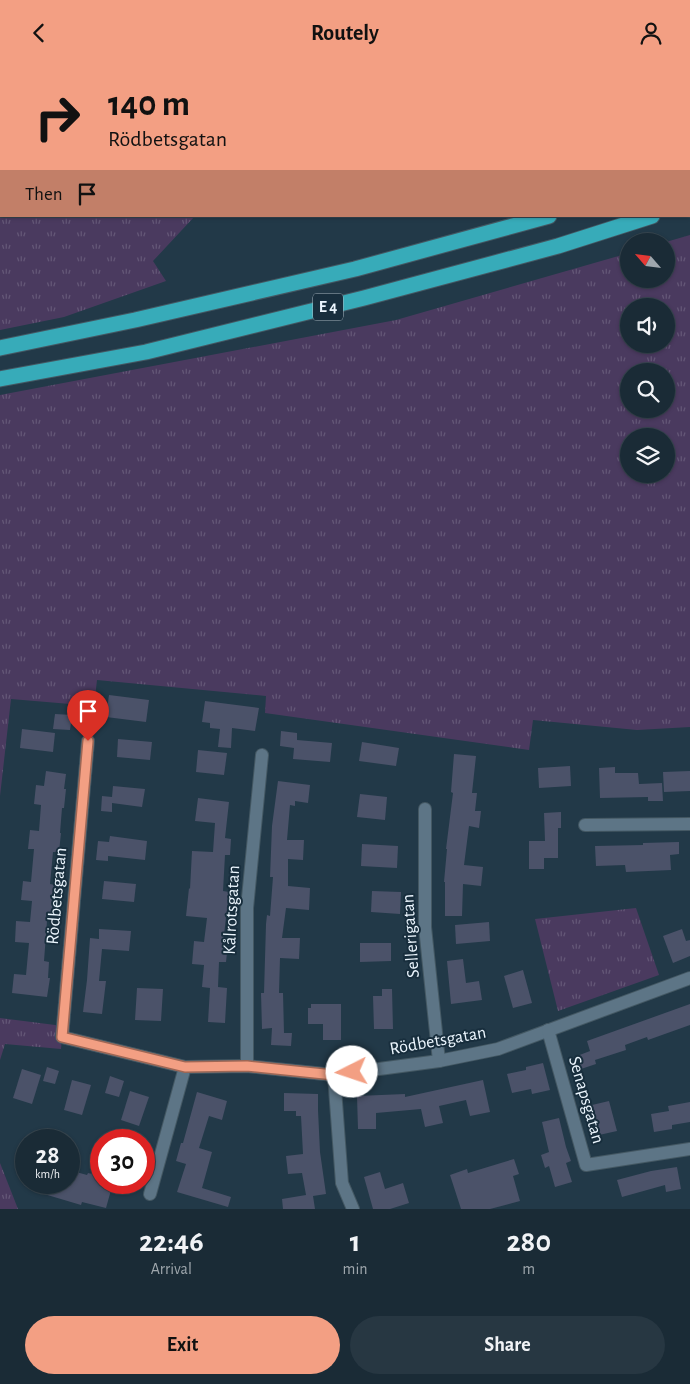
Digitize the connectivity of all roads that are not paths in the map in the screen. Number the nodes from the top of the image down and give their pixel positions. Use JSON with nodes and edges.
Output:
{"nodes":[{"id":1,"x":545,"y":217,"type":"edge"},
{"id":2,"x":649,"y":217,"type":"edge"},
{"id":3,"x":0,"y":347,"type":"edge"},
{"id":4,"x":0,"y":379,"type":"edge"},
{"id":5,"x":88,"y":741,"type":"dead end"},
{"id":6,"x":262,"y":755,"type":"dead end"},
{"id":7,"x":424,"y":809,"type":"dead end"},
{"id":8,"x":690,"y":824,"type":"edge"},
{"id":9,"x":585,"y":825,"type":"dead end"},
{"id":10,"x":690,"y":978,"type":"edge"},
{"id":11,"x":548,"y":1030,"type":"junction"},
{"id":12,"x":440,"y":1061,"type":"junction"},
{"id":13,"x":247,"y":1066,"type":"junction"},
{"id":14,"x":185,"y":1067,"type":"junction"},
{"id":15,"x":334,"y":1075,"type":"junction"},
{"id":16,"x":690,"y":1149,"type":"edge"},
{"id":17,"x":155,"y":1176,"type":"edge"},
{"id":18,"x":353,"y":1209,"type":"edge"}],
"edges":[{"from":1,"to":3,"type":"highway","number":"E 4"},
{"from":2,"to":4,"type":"highway","number":"E 4"},
{"from":5,"to":14,"type":"street","name":"Rödbetsgatan"},
{"from":6,"to":13,"type":"street","name":"Kålrotsgatan"},
{"from":7,"to":12,"type":"street","name":"Sellerigatan"},
{"from":8,"to":9,"type":"street"},
{"from":10,"to":11,"type":"street","name":"Rödbetsgatan"},
{"from":11,"to":12,"type":"street","name":"Rödbetsgatan"},
{"from":11,"to":16,"type":"street","name":"Senapsgatan"},
{"from":12,"to":15,"type":"street","name":"Rödbetsgatan"},
{"from":13,"to":14,"type":"street","name":"Rödbetsgatan"},
{"from":13,"to":15,"type":"street","name":"Rödbetsgatan"},
{"from":14,"to":17,"type":"street"},
{"from":15,"to":18,"type":"street"}]}
